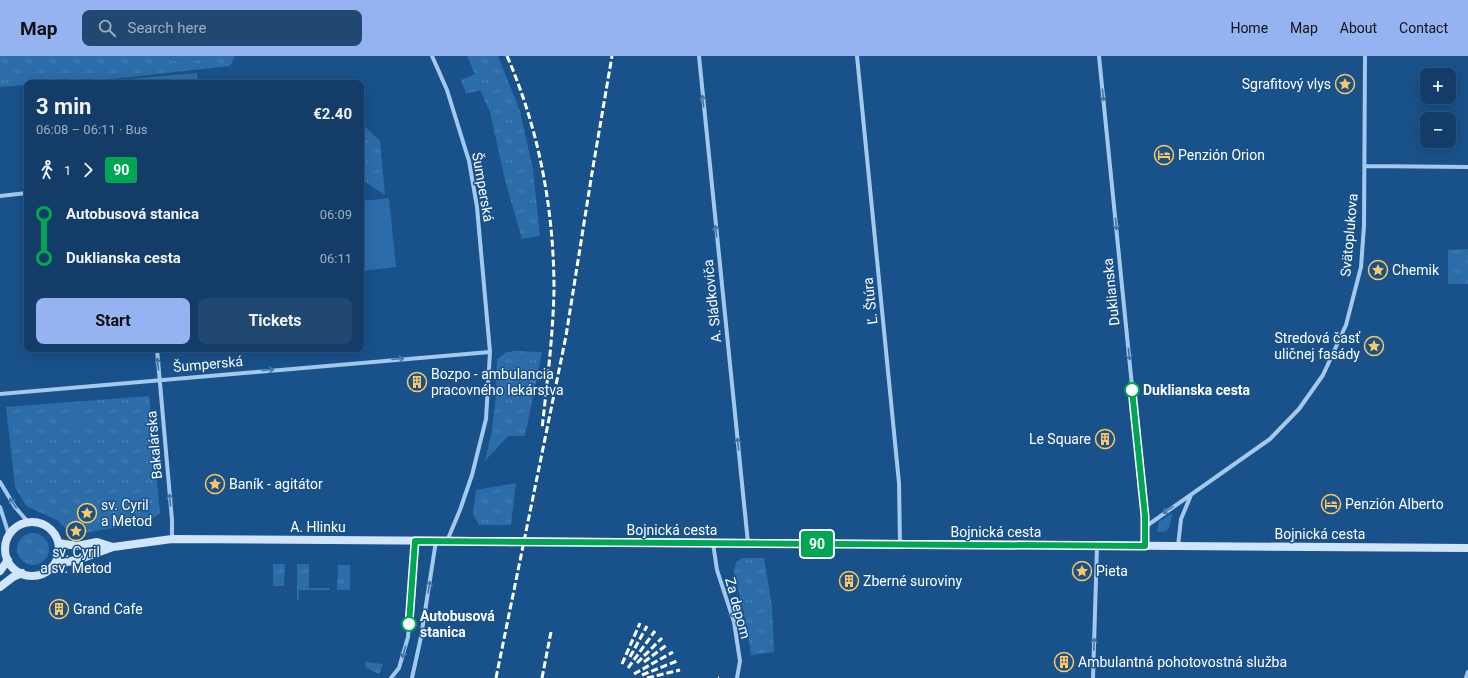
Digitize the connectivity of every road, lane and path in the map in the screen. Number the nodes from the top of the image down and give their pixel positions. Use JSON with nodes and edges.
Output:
{"nodes":[{"id":1,"x":432,"y":56,"type":"edge"},
{"id":2,"x":699,"y":56,"type":"edge"},
{"id":3,"x":857,"y":56,"type":"edge"},
{"id":4,"x":1099,"y":56,"type":"edge"},
{"id":5,"x":1365,"y":56,"type":"edge"},
{"id":6,"x":1365,"y":166,"type":"junction"},
{"id":7,"x":1468,"y":167,"type":"edge"},
{"id":8,"x":24,"y":193,"type":"edge"},
{"id":9,"x":0,"y":196,"type":"edge"},
{"id":10,"x":157,"y":352,"type":"edge"},
{"id":11,"x":490,"y":352,"type":"junction"},
{"id":12,"x":160,"y":380,"type":"junction"},
{"id":13,"x":0,"y":394,"type":"edge"},
{"id":14,"x":0,"y":482,"type":"edge"},
{"id":15,"x":1192,"y":494,"type":"junction"},
{"id":16,"x":0,"y":507,"type":"edge"},
{"id":17,"x":28,"y":522,"type":"junction"},
{"id":18,"x":1145,"y":526,"type":"junction"},
{"id":19,"x":9,"y":535,"type":"junction"},
{"id":20,"x":172,"y":539,"type":"junction"},
{"id":21,"x":415,"y":541,"type":"junction"},
{"id":22,"x":436,"y":541,"type":"junction"},
{"id":23,"x":446,"y":541,"type":"junction"},
{"id":24,"x":523,"y":542,"type":"joint"},
{"id":25,"x":59,"y":543,"type":"junction"},
{"id":26,"x":713,"y":543,"type":"junction"},
{"id":27,"x":748,"y":543,"type":"junction"},
{"id":28,"x":900,"y":544,"type":"junction"},
{"id":29,"x":1097,"y":546,"type":"junction"},
{"id":30,"x":1145,"y":546,"type":"junction"},
{"id":31,"x":1178,"y":546,"type":"junction"},
{"id":32,"x":112,"y":547,"type":"junction"},
{"id":33,"x":1468,"y":548,"type":"edge"},
{"id":34,"x":8,"y":560,"type":"junction"},
{"id":35,"x":54,"y":565,"type":"junction"},
{"id":36,"x":0,"y":571,"type":"edge"},
{"id":37,"x":22,"y":573,"type":"junction"},
{"id":38,"x":0,"y":588,"type":"edge"},
{"id":39,"x":1468,"y":672,"type":"edge"},
{"id":40,"x":392,"y":678,"type":"edge"},
{"id":41,"x":412,"y":678,"type":"edge"},
{"id":42,"x":737,"y":678,"type":"edge"},
{"id":43,"x":1093,"y":678,"type":"edge"},
{"id":44,"x":1466,"y":678,"type":"edge"}],
"edges":[{"from":1,"to":11,"type":"street","name":"Šumperská"},
{"from":27,"to":2,"type":"street","name":"A. Sládkoviča","one_way":true},
{"from":3,"to":28,"type":"street","name":"Ľ. Štúra"},
{"from":4,"to":18,"type":"street","name":"Duklianska","one_way":true},
{"from":5,"to":6,"type":"street","name":"Svätoplukova"},
{"from":6,"to":7,"type":"street"},
{"from":6,"to":15,"type":"street","name":"Svätoplukova"},
{"from":8,"to":9,"type":"street"},
{"from":12,"to":10,"type":"street","name":"Bakalárska","one_way":true},
{"from":12,"to":11,"type":"street","name":"Šumperská","one_way":true},
{"from":11,"to":23,"type":"street","name":"Šumperská"},
{"from":12,"to":13,"type":"street","name":"Šumperská"},
{"from":20,"to":12,"type":"street","name":"Bakalárska","one_way":true},
{"from":17,"to":14,"type":"street","one_way":true},
{"from":15,"to":18,"type":"street","name":"Svätoplukova","one_way":true},
{"from":15,"to":31,"type":"street"},
{"from":16,"to":19,"type":"street"},
{"from":17,"to":19,"type":"street"},
{"from":17,"to":25,"type":"street"},
{"from":18,"to":30,"type":"street"},
{"from":19,"to":34,"type":"street"},
{"from":20,"to":21,"type":"street","name":"A. Hlinku"},
{"from":20,"to":32,"type":"street","name":"A. Hlinku"},
{"from":21,"to":22,"type":"street","name":"A. Hlinku"},
{"from":21,"to":40,"type":"street","one_way":true},
{"from":22,"to":23,"type":"street","name":"A. Hlinku"},
{"from":41,"to":22,"type":"street","one_way":true},
{"from":23,"to":24,"type":"street","name":"A. Hlinku"},
{"from":24,"to":26,"type":"street","name":"Bojnická cesta"},
{"from":25,"to":32,"type":"street","name":"A. Hlinku"},
{"from":25,"to":35,"type":"street"},
{"from":26,"to":27,"type":"street","name":"Bojnická cesta"},
{"from":26,"to":42,"type":"street","name":"Za depom"},
{"from":27,"to":28,"type":"street","name":"Bojnická cesta"},
{"from":28,"to":29,"type":"street","name":"Bojnická cesta"},
{"from":29,"to":30,"type":"street","name":"Bojnická cesta"},
{"from":43,"to":29,"type":"street","one_way":true},
{"from":30,"to":31,"type":"street","name":"Bojnická cesta"},
{"from":31,"to":33,"type":"street","name":"Bojnická cesta"},
{"from":32,"to":35,"type":"street","name":"A. Hlinku"},
{"from":34,"to":36,"type":"street"},
{"from":34,"to":37,"type":"street"},
{"from":35,"to":37,"type":"street","name":"A. Hlinku"},
{"from":37,"to":38,"type":"street"},
{"from":39,"to":44,"type":"street"}]}
